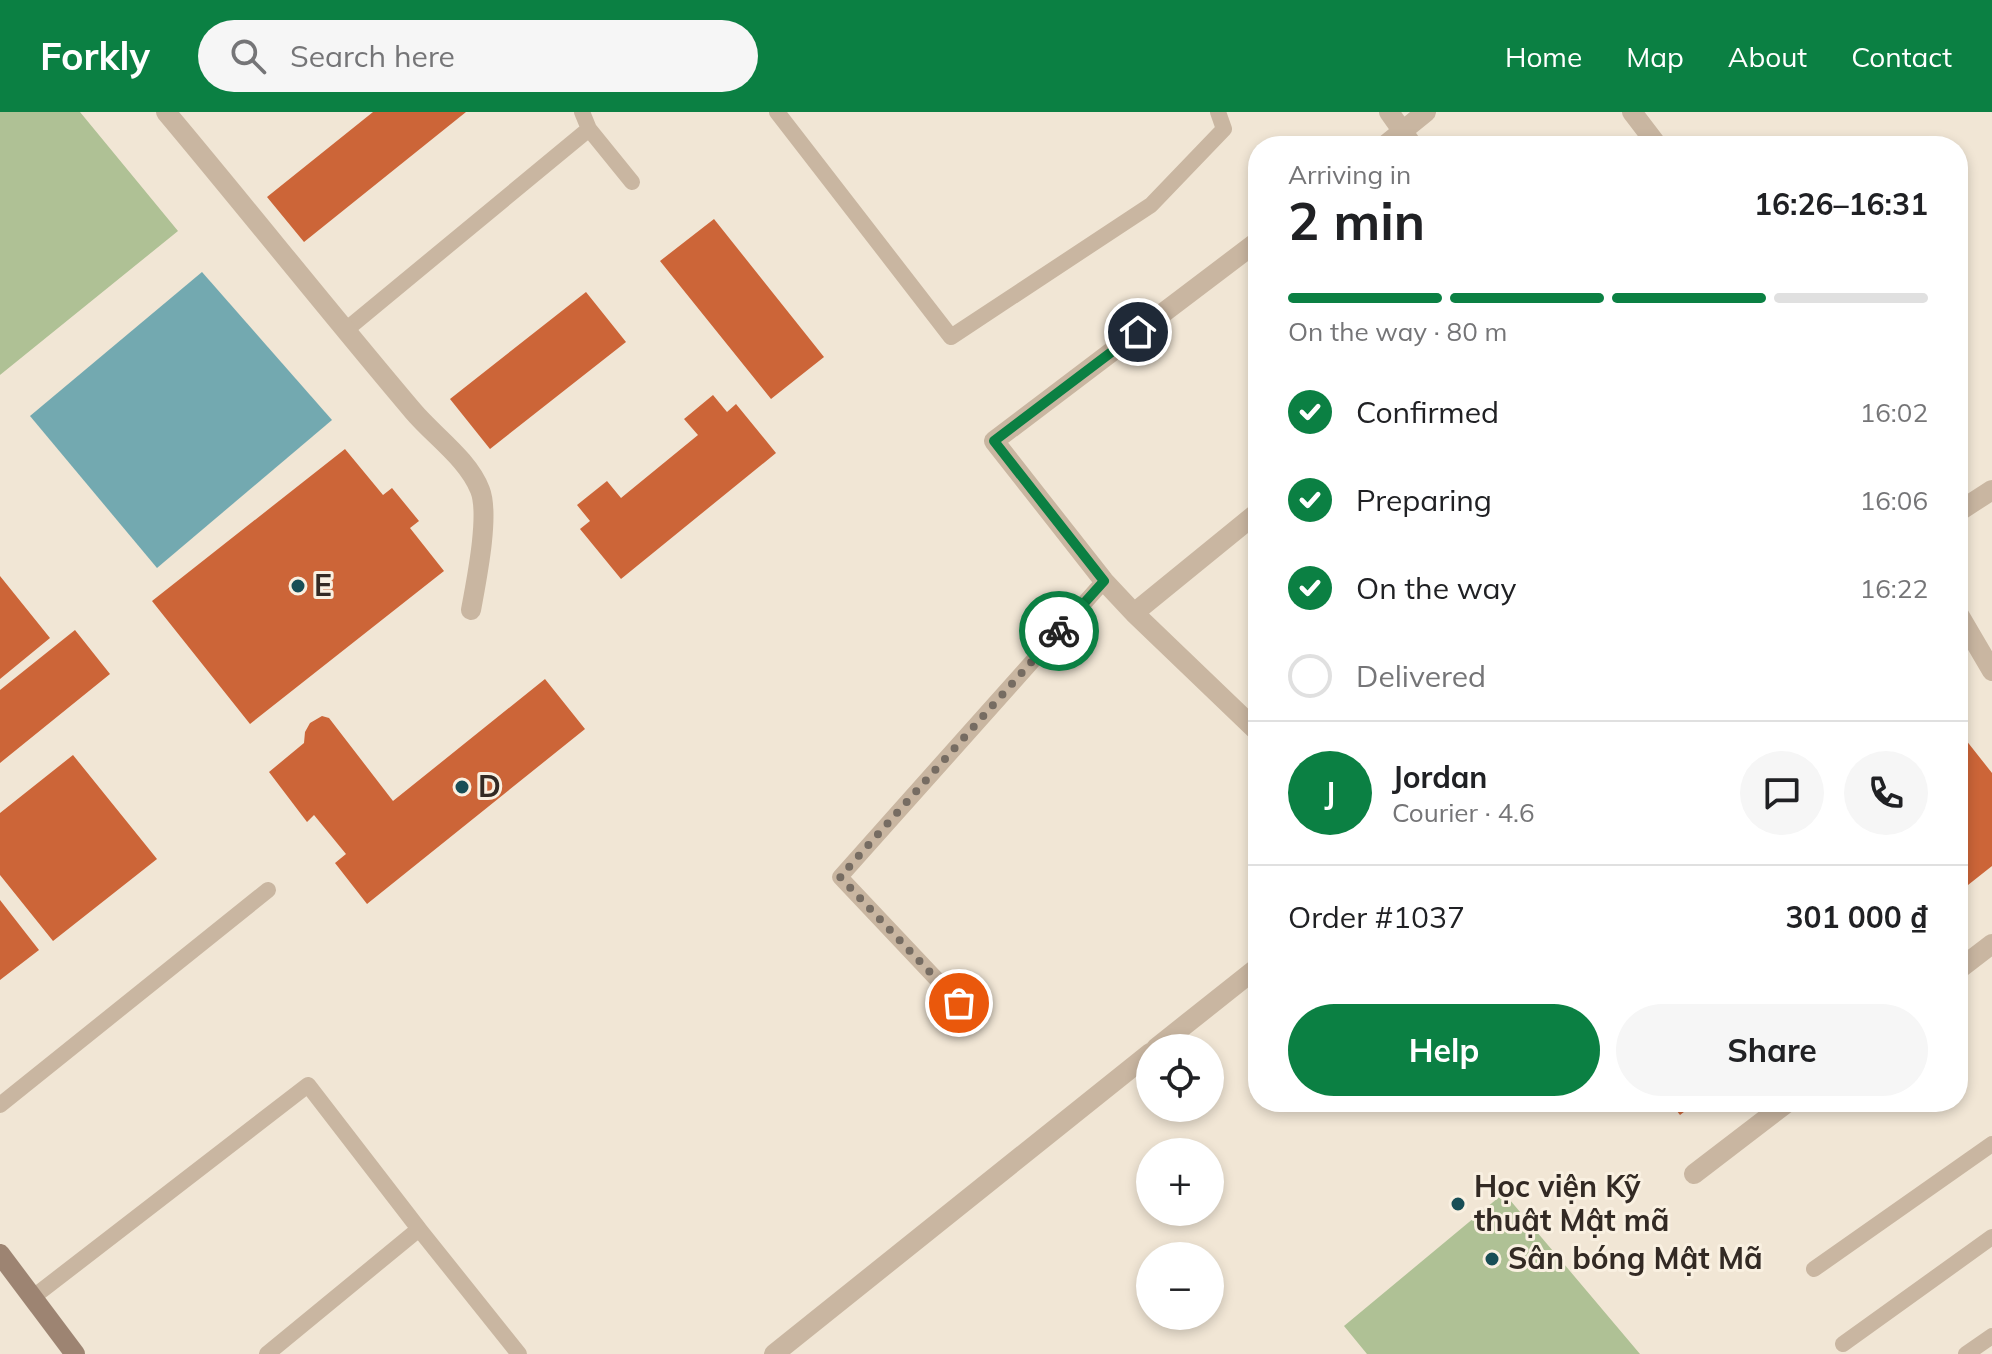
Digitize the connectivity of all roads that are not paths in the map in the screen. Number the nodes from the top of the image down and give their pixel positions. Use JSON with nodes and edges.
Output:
{"nodes":[{"id":1,"x":166,"y":112,"type":"edge"},
{"id":2,"x":582,"y":112,"type":"edge"},
{"id":3,"x":777,"y":112,"type":"edge"},
{"id":4,"x":1218,"y":112,"type":"edge"},
{"id":5,"x":1389,"y":112,"type":"edge"},
{"id":6,"x":1426,"y":112,"type":"edge"},
{"id":7,"x":1632,"y":112,"type":"edge"},
{"id":8,"x":589,"y":129,"type":"junction"},
{"id":9,"x":1406,"y":136,"type":"edge"},
{"id":10,"x":1410,"y":136,"type":"edge"},
{"id":11,"x":1650,"y":136,"type":"edge"},
{"id":12,"x":632,"y":182,"type":"dead end"},
{"id":13,"x":1248,"y":249,"type":"edge"},
{"id":14,"x":347,"y":329,"type":"junction"},
{"id":15,"x":1992,"y":490,"type":"edge"},
{"id":16,"x":1968,"y":506,"type":"edge"},
{"id":17,"x":1248,"y":520,"type":"edge"},
{"id":18,"x":1104,"y":581,"type":"junction"},
{"id":19,"x":471,"y":610,"type":"dead end"},
{"id":20,"x":1134,"y":613,"type":"junction"},
{"id":21,"x":1968,"y":630,"type":"edge"},
{"id":22,"x":1992,"y":671,"type":"edge"},
{"id":23,"x":1248,"y":722,"type":"edge"},
{"id":24,"x":268,"y":890,"type":"dead end"},
{"id":25,"x":1992,"y":944,"type":"edge"},
{"id":26,"x":1968,"y":962,"type":"edge"},
{"id":27,"x":1248,"y":975,"type":"edge"},
{"id":28,"x":959,"y":1003,"type":"dead end"},
{"id":29,"x":1174,"y":1034,"type":"edge"},
{"id":30,"x":1136,"y":1064,"type":"edge"},
{"id":31,"x":0,"y":1105,"type":"edge"},
{"id":32,"x":1775,"y":1112,"type":"edge"},
{"id":33,"x":1992,"y":1144,"type":"edge"},
{"id":34,"x":1694,"y":1174,"type":"dead end"},
{"id":35,"x":419,"y":1229,"type":"junction"},
{"id":36,"x":1992,"y":1237,"type":"edge"},
{"id":37,"x":0,"y":1254,"type":"edge"},
{"id":38,"x":1814,"y":1269,"type":"dead end"},
{"id":39,"x":32,"y":1298,"type":"junction"},
{"id":40,"x":1992,"y":1336,"type":"edge"},
{"id":41,"x":1843,"y":1344,"type":"dead end"},
{"id":42,"x":75,"y":1354,"type":"edge"},
{"id":43,"x":267,"y":1354,"type":"edge"},
{"id":44,"x":519,"y":1354,"type":"edge"},
{"id":45,"x":774,"y":1354,"type":"edge"},
{"id":46,"x":1966,"y":1354,"type":"edge"}],
"edges":[{"from":1,"to":14,"type":"street"},
{"from":2,"to":8,"type":"lane"},
{"from":3,"to":4,"type":"lane"},
{"from":5,"to":9,"type":"street"},
{"from":6,"to":10,"type":"street"},
{"from":7,"to":11,"type":"street"},
{"from":8,"to":12,"type":"lane"},
{"from":8,"to":14,"type":"lane"},
{"from":13,"to":18,"type":"street"},
{"from":14,"to":19,"type":"street"},
{"from":15,"to":16,"type":"street"},
{"from":17,"to":20,"type":"street"},
{"from":18,"to":20,"type":"street"},
{"from":18,"to":28,"type":"lane"},
{"from":20,"to":23,"type":"street"},
{"from":21,"to":22,"type":"street"},
{"from":24,"to":31,"type":"lane"},
{"from":25,"to":26,"type":"street"},
{"from":27,"to":29,"type":"street"},
{"from":30,"to":45,"type":"street"},
{"from":32,"to":34,"type":"street"},
{"from":33,"to":38,"type":"lane"},
{"from":35,"to":39,"type":"lane"},
{"from":35,"to":43,"type":"lane"},
{"from":35,"to":44,"type":"lane"},
{"from":36,"to":41,"type":"lane"},
{"from":37,"to":39,"type":"street"},
{"from":39,"to":42,"type":"street"},
{"from":40,"to":46,"type":"lane"}]}
